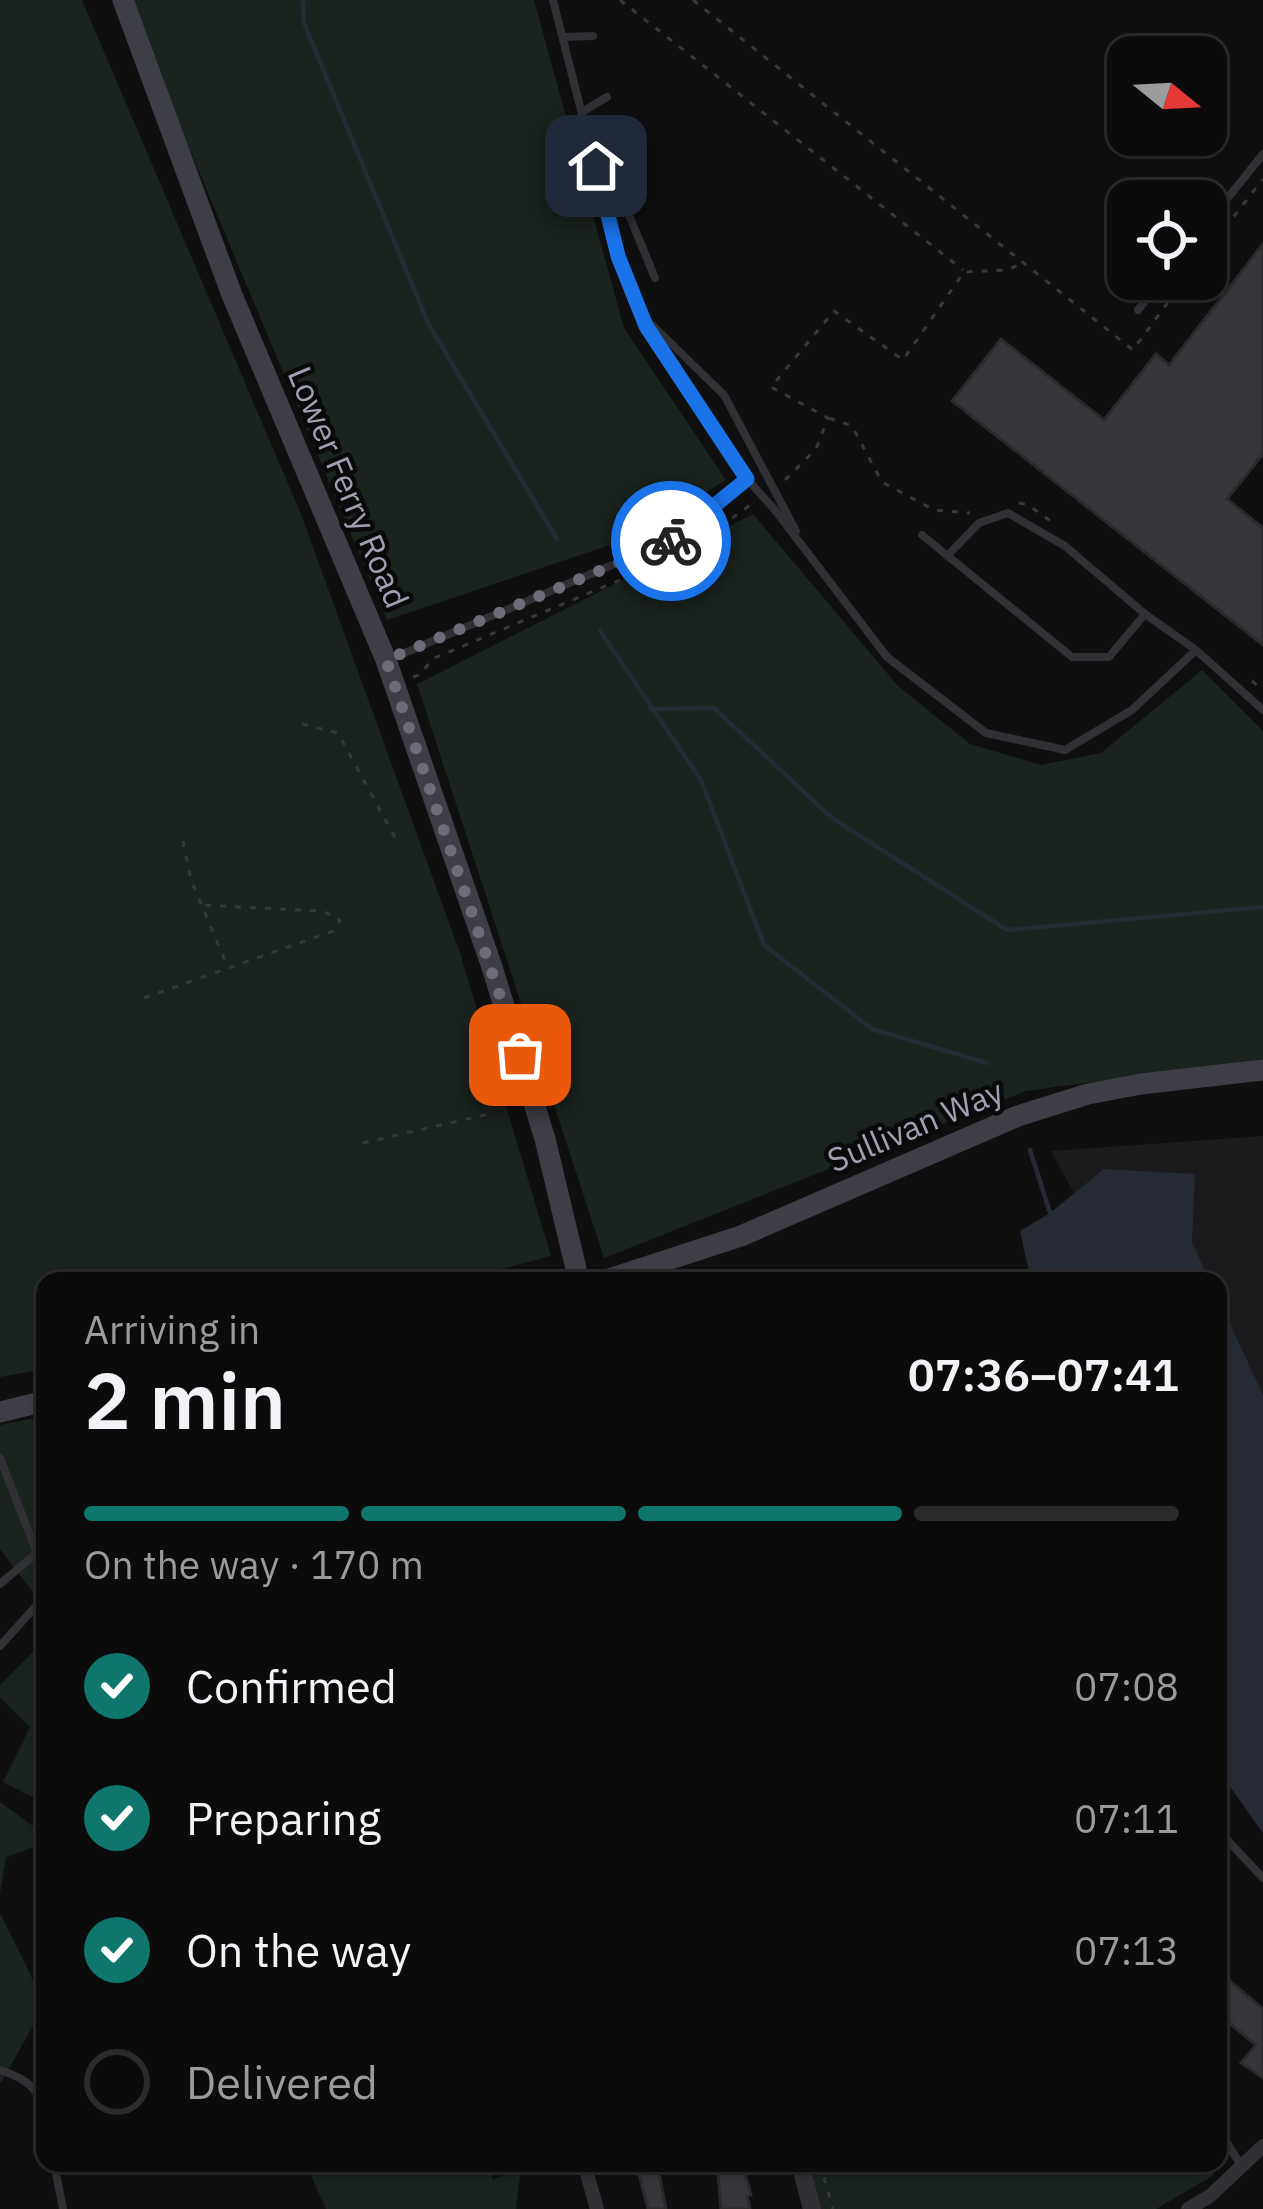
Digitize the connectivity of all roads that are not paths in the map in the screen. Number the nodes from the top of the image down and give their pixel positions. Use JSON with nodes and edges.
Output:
{"nodes":[{"id":1,"x":122,"y":0,"type":"edge"},
{"id":2,"x":554,"y":0,"type":"edge"},
{"id":3,"x":593,"y":36,"type":"dead end"},
{"id":4,"x":563,"y":37,"type":"junction"},
{"id":5,"x":607,"y":97,"type":"dead end"},
{"id":6,"x":582,"y":112,"type":"junction"},
{"id":7,"x":1263,"y":154,"type":"edge"},
{"id":8,"x":622,"y":198,"type":"dead end"},
{"id":9,"x":1227,"y":199,"type":"edge"},
{"id":10,"x":655,"y":278,"type":"dead end"},
{"id":11,"x":1146,"y":300,"type":"edge"},
{"id":12,"x":1138,"y":310,"type":"dead end"},
{"id":13,"x":641,"y":315,"type":"junction"},
{"id":14,"x":747,"y":479,"type":"junction"},
{"id":15,"x":922,"y":535,"type":"dead end"},
{"id":16,"x":804,"y":548,"type":"junction"},
{"id":17,"x":947,"y":556,"type":"junction"},
{"id":18,"x":1145,"y":614,"type":"junction"},
{"id":19,"x":1196,"y":650,"type":"junction"},
{"id":20,"x":386,"y":660,"type":"junction"},
{"id":21,"x":1263,"y":710,"type":"edge"},
{"id":22,"x":1263,"y":1070,"type":"edge"},
{"id":23,"x":577,"y":1272,"type":"edge"},
{"id":24,"x":631,"y":1272,"type":"edge"},
{"id":25,"x":36,"y":1404,"type":"edge"},
{"id":26,"x":0,"y":1412,"type":"edge"},
{"id":27,"x":0,"y":1458,"type":"edge"},
{"id":28,"x":36,"y":1543,"type":"edge"},
{"id":29,"x":36,"y":1558,"type":"edge"},
{"id":30,"x":0,"y":1584,"type":"edge"},
{"id":31,"x":36,"y":1607,"type":"edge"},
{"id":32,"x":0,"y":1646,"type":"edge"},
{"id":33,"x":1227,"y":1839,"type":"edge"},
{"id":34,"x":1263,"y":1878,"type":"edge"},
{"id":35,"x":0,"y":2070,"type":"edge"},
{"id":36,"x":36,"y":2091,"type":"edge"},
{"id":37,"x":1227,"y":2143,"type":"edge"},
{"id":38,"x":1263,"y":2146,"type":"edge"},
{"id":39,"x":1241,"y":2166,"type":"junction"},
{"id":40,"x":56,"y":2172,"type":"edge"},
{"id":41,"x":587,"y":2172,"type":"edge"},
{"id":42,"x":802,"y":2172,"type":"edge"},
{"id":43,"x":63,"y":2209,"type":"edge"},
{"id":44,"x":597,"y":2209,"type":"edge"},
{"id":45,"x":812,"y":2209,"type":"edge"},
{"id":46,"x":1188,"y":2209,"type":"edge"}],
"edges":[{"from":1,"to":20,"type":"main road","name":"Lower Ferry Road"},
{"from":2,"to":4,"type":"lane"},
{"from":3,"to":4,"type":"lane"},
{"from":4,"to":6,"type":"lane"},
{"from":5,"to":6,"type":"lane"},
{"from":6,"to":13,"type":"lane"},
{"from":7,"to":9,"type":"lane"},
{"from":8,"to":10,"type":"lane"},
{"from":11,"to":12,"type":"lane"},
{"from":13,"to":14,"type":"lane"},
{"from":13,"to":16,"type":"lane"},
{"from":14,"to":16,"type":"lane"},
{"from":14,"to":20,"type":"lane"},
{"from":15,"to":17,"type":"lane"},
{"from":16,"to":19,"type":"lane"},
{"from":17,"to":18,"type":"lane"},
{"from":17,"to":18,"type":"lane"},
{"from":18,"to":19,"type":"lane"},
{"from":19,"to":21,"type":"lane"},
{"from":20,"to":23,"type":"main road","name":"Lower Ferry Road"},
{"from":22,"to":24,"type":"main road","name":"Sullivan Way"},
{"from":25,"to":26,"type":"main road"},
{"from":27,"to":28,"type":"lane"},
{"from":29,"to":30,"type":"lane"},
{"from":31,"to":32,"type":"lane"},
{"from":33,"to":34,"type":"lane"},
{"from":35,"to":36,"type":"lane"},
{"from":37,"to":39,"type":"lane"},
{"from":38,"to":39,"type":"street"},
{"from":39,"to":46,"type":"street"},
{"from":40,"to":43,"type":"lane"},
{"from":41,"to":44,"type":"street"},
{"from":42,"to":45,"type":"street"}]}
